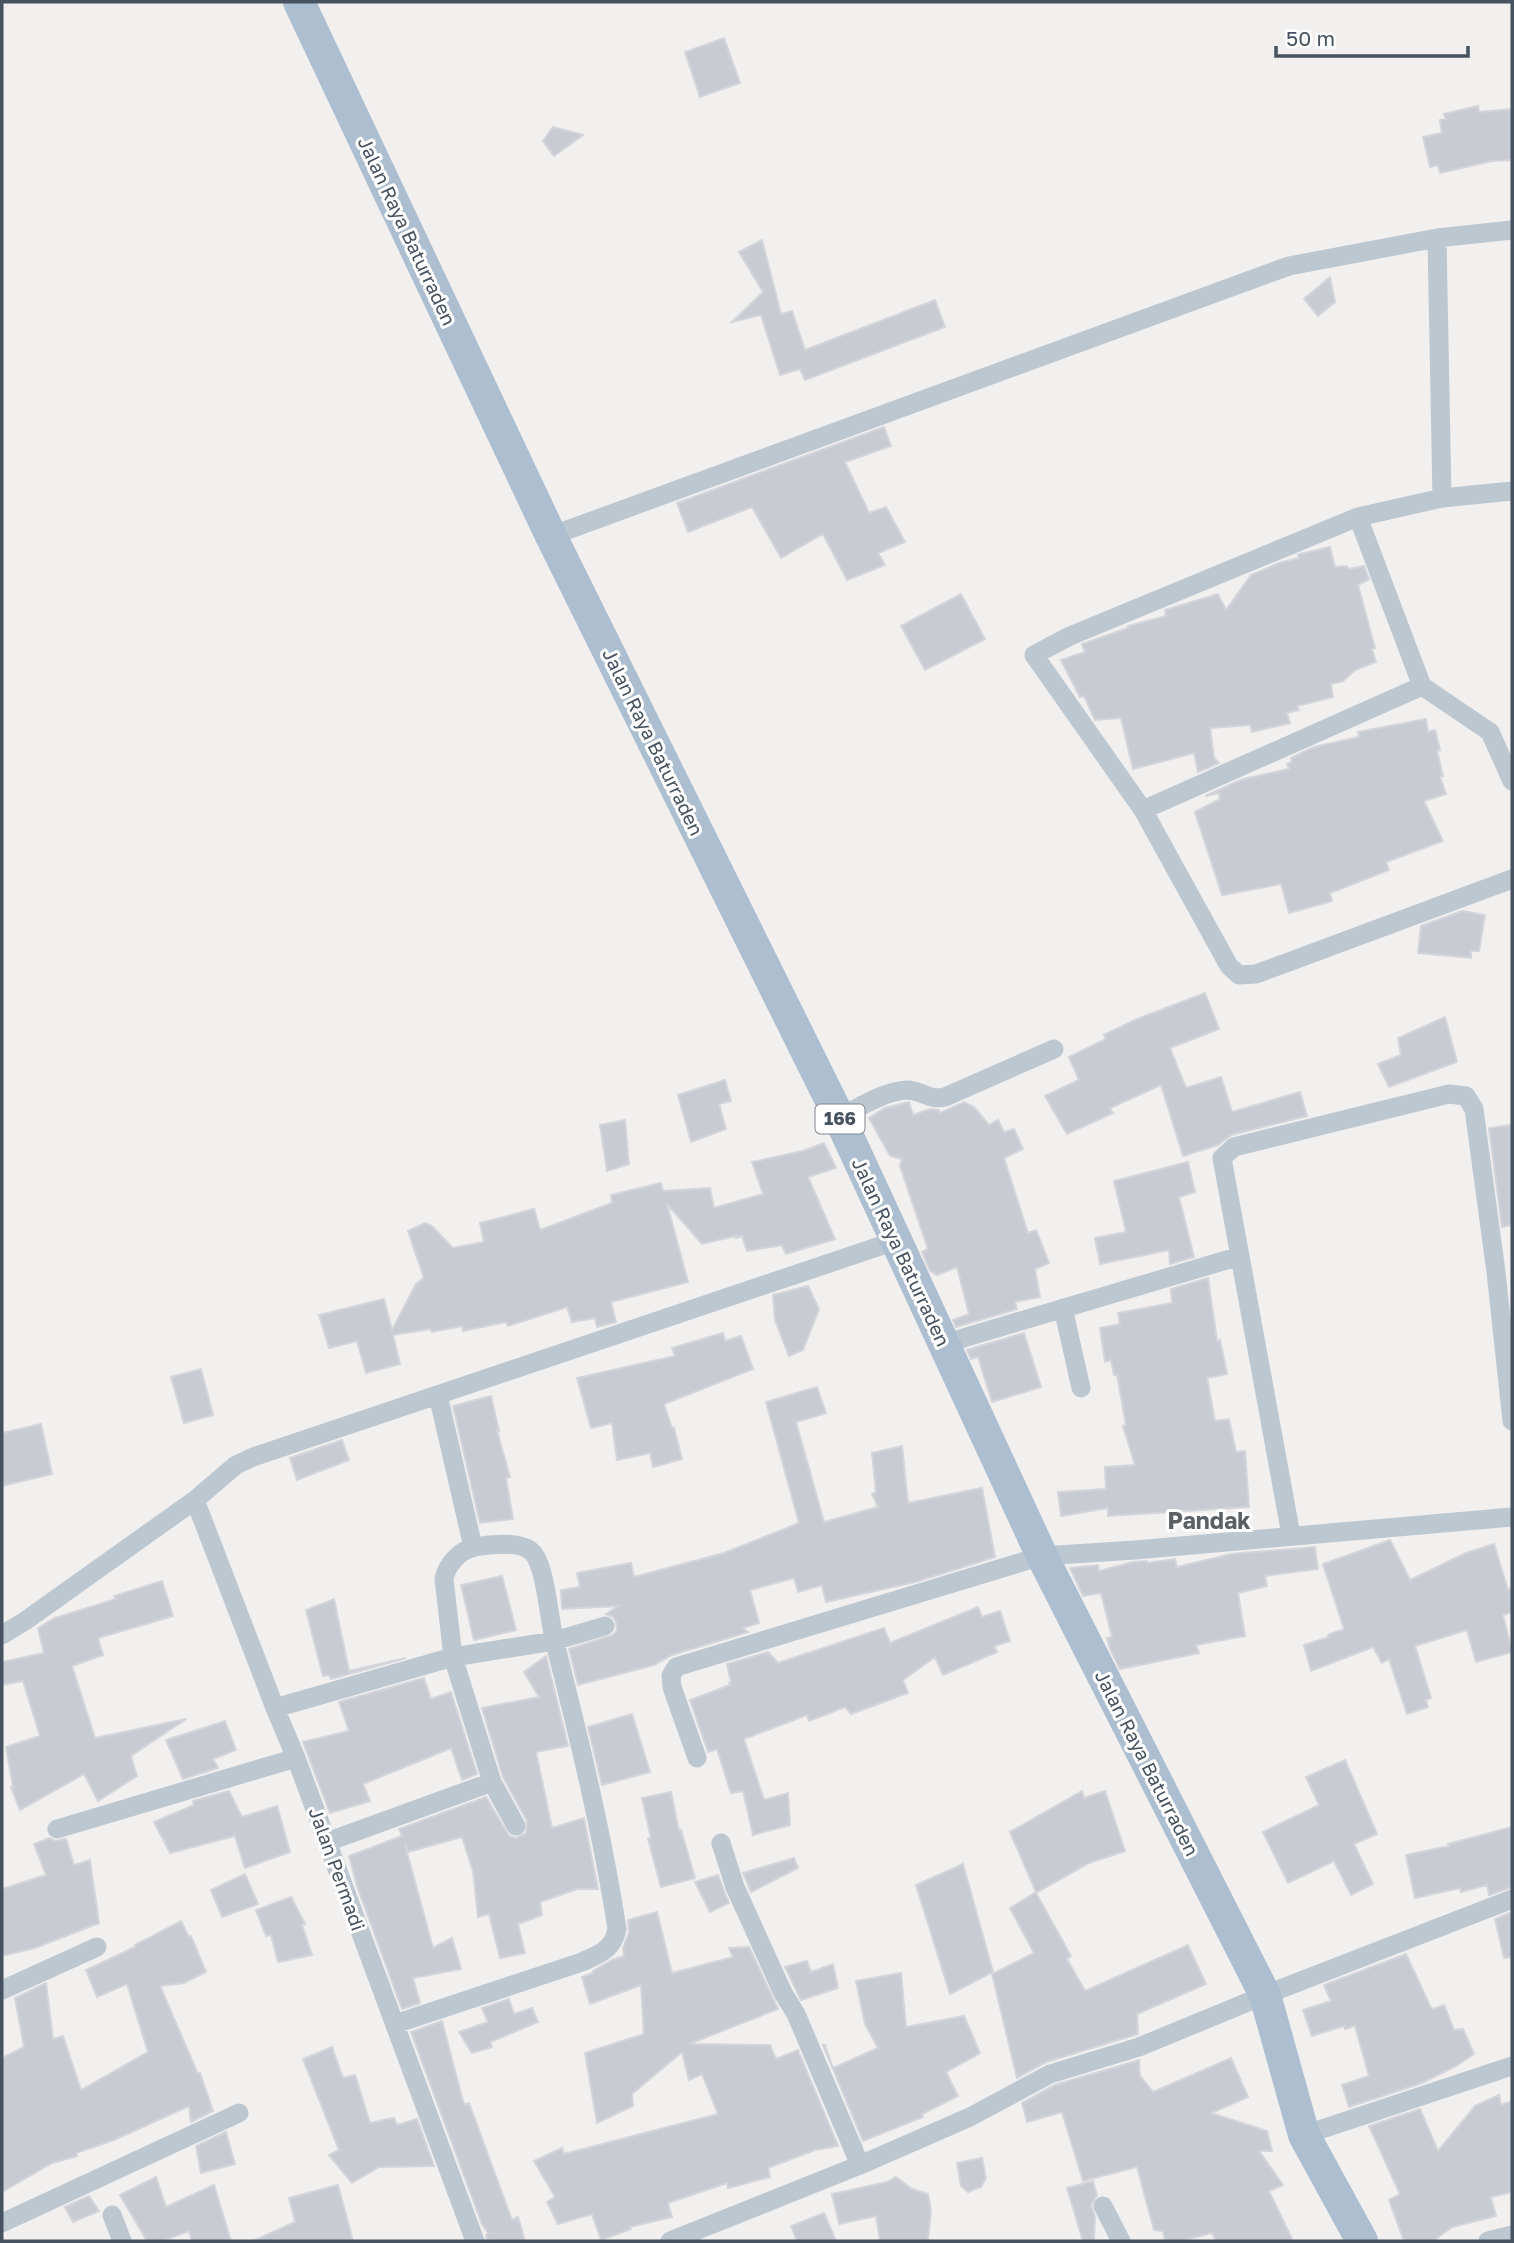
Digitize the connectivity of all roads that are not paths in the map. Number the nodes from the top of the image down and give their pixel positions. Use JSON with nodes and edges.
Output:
{"nodes":[{"id":1,"x":299,"y":2,"type":"edge"},
{"id":2,"x":1512,"y":230,"type":"edge"},
{"id":3,"x":1437,"y":238,"type":"junction"},
{"id":4,"x":1512,"y":491,"type":"edge"},
{"id":5,"x":1442,"y":498,"type":"junction"},
{"id":6,"x":1358,"y":517,"type":"junction"},
{"id":7,"x":551,"y":536,"type":"junction"},
{"id":8,"x":1422,"y":686,"type":"junction"},
{"id":9,"x":1512,"y":781,"type":"edge"},
{"id":10,"x":1143,"y":810,"type":"junction"},
{"id":11,"x":1512,"y":878,"type":"edge"},
{"id":12,"x":1054,"y":1049,"type":"dead end"},
{"id":13,"x":839,"y":1118,"type":"junction"},
{"id":14,"x":895,"y":1241,"type":"junction"},
{"id":15,"x":1240,"y":1256,"type":"junction"},
{"id":16,"x":1063,"y":1308,"type":"junction"},
{"id":17,"x":943,"y":1343,"type":"junction"},
{"id":18,"x":1081,"y":1388,"type":"dead end"},
{"id":19,"x":438,"y":1395,"type":"junction"},
{"id":20,"x":1512,"y":1421,"type":"edge"},
{"id":21,"x":195,"y":1500,"type":"junction"},
{"id":22,"x":1512,"y":1517,"type":"edge"},
{"id":23,"x":1291,"y":1535,"type":"junction"},
{"id":24,"x":474,"y":1547,"type":"junction"},
{"id":25,"x":1042,"y":1556,"type":"junction"},
{"id":26,"x":605,"y":1626,"type":"dead end"},
{"id":27,"x":2,"y":1635,"type":"edge"},
{"id":28,"x":554,"y":1641,"type":"junction"},
{"id":29,"x":453,"y":1657,"type":"junction"},
{"id":30,"x":275,"y":1708,"type":"junction"},
{"id":31,"x":296,"y":1758,"type":"junction"},
{"id":32,"x":697,"y":1758,"type":"dead end"},
{"id":33,"x":492,"y":1782,"type":"junction"},
{"id":34,"x":516,"y":1826,"type":"dead end"},
{"id":35,"x":57,"y":1829,"type":"dead end"},
{"id":36,"x":327,"y":1842,"type":"junction"},
{"id":37,"x":722,"y":1843,"type":"dead end"},
{"id":38,"x":1512,"y":1899,"type":"edge"},
{"id":39,"x":97,"y":1947,"type":"dead end"},
{"id":40,"x":2,"y":1990,"type":"edge"},
{"id":41,"x":1265,"y":1995,"type":"junction"},
{"id":42,"x":395,"y":2024,"type":"junction"},
{"id":43,"x":1512,"y":2066,"type":"edge"},
{"id":44,"x":239,"y":2113,"type":"dead end"},
{"id":45,"x":1304,"y":2135,"type":"junction"},
{"id":46,"x":860,"y":2165,"type":"junction"},
{"id":47,"x":1103,"y":2206,"type":"dead end"},
{"id":48,"x":112,"y":2216,"type":"dead end"},
{"id":49,"x":2,"y":2224,"type":"edge"},
{"id":50,"x":1512,"y":2235,"type":"edge"},
{"id":51,"x":122,"y":2241,"type":"edge"},
{"id":52,"x":475,"y":2241,"type":"edge"},
{"id":53,"x":670,"y":2241,"type":"edge"},
{"id":54,"x":1121,"y":2241,"type":"edge"},
{"id":55,"x":1363,"y":2241,"type":"edge"},
{"id":56,"x":1488,"y":2241,"type":"edge"}],
"edges":[{"from":1,"to":7,"type":"main road","name":"Jalan Raya Baturraden","number":"166"},
{"from":2,"to":3,"type":"street"},
{"from":3,"to":5,"type":"street"},
{"from":3,"to":7,"type":"street"},
{"from":4,"to":5,"type":"street"},
{"from":5,"to":6,"type":"street"},
{"from":6,"to":8,"type":"street"},
{"from":6,"to":10,"type":"street"},
{"from":7,"to":13,"type":"main road","name":"Jalan Raya Baturraden","number":"166"},
{"from":8,"to":9,"type":"street"},
{"from":8,"to":10,"type":"street"},
{"from":10,"to":11,"type":"street"},
{"from":12,"to":13,"type":"street"},
{"from":13,"to":14,"type":"main road","name":"Jalan Raya Baturraden","number":"166"},
{"from":14,"to":17,"type":"main road","name":"Jalan Raya Baturraden","number":"166"},
{"from":14,"to":19,"type":"street"},
{"from":15,"to":16,"type":"street"},
{"from":15,"to":20,"type":"street"},
{"from":15,"to":23,"type":"street"},
{"from":16,"to":17,"type":"street"},
{"from":16,"to":18,"type":"street"},
{"from":17,"to":25,"type":"main road","name":"Jalan Raya Baturraden","number":"166"},
{"from":19,"to":21,"type":"street"},
{"from":19,"to":24,"type":"street"},
{"from":21,"to":27,"type":"street"},
{"from":21,"to":30,"type":"street","name":"Jalan Permadi"},
{"from":22,"to":23,"type":"street"},
{"from":23,"to":25,"type":"street"},
{"from":24,"to":28,"type":"street"},
{"from":24,"to":29,"type":"street"},
{"from":25,"to":32,"type":"street"},
{"from":25,"to":41,"type":"main road","name":"Jalan Raya Baturraden","number":"166"},
{"from":26,"to":28,"type":"street"},
{"from":28,"to":29,"type":"street"},
{"from":28,"to":42,"type":"street"},
{"from":29,"to":30,"type":"street"},
{"from":29,"to":33,"type":"street"},
{"from":30,"to":31,"type":"street","name":"Jalan Permadi"},
{"from":31,"to":35,"type":"street"},
{"from":31,"to":36,"type":"street","name":"Jalan Permadi"},
{"from":33,"to":34,"type":"street"},
{"from":33,"to":36,"type":"street"},
{"from":36,"to":42,"type":"street","name":"Jalan Permadi"},
{"from":37,"to":46,"type":"street"},
{"from":38,"to":41,"type":"street"},
{"from":39,"to":40,"type":"street"},
{"from":41,"to":45,"type":"main road","name":"Jalan Raya Baturraden","number":"166"},
{"from":41,"to":46,"type":"street"},
{"from":42,"to":52,"type":"street","name":"Jalan Permadi"},
{"from":43,"to":45,"type":"street"},
{"from":44,"to":49,"type":"street"},
{"from":45,"to":55,"type":"main road","name":"Jalan Raya Baturraden","number":"166"},
{"from":46,"to":53,"type":"street"},
{"from":47,"to":54,"type":"street"},
{"from":48,"to":51,"type":"street"},
{"from":50,"to":56,"type":"street"}]}
